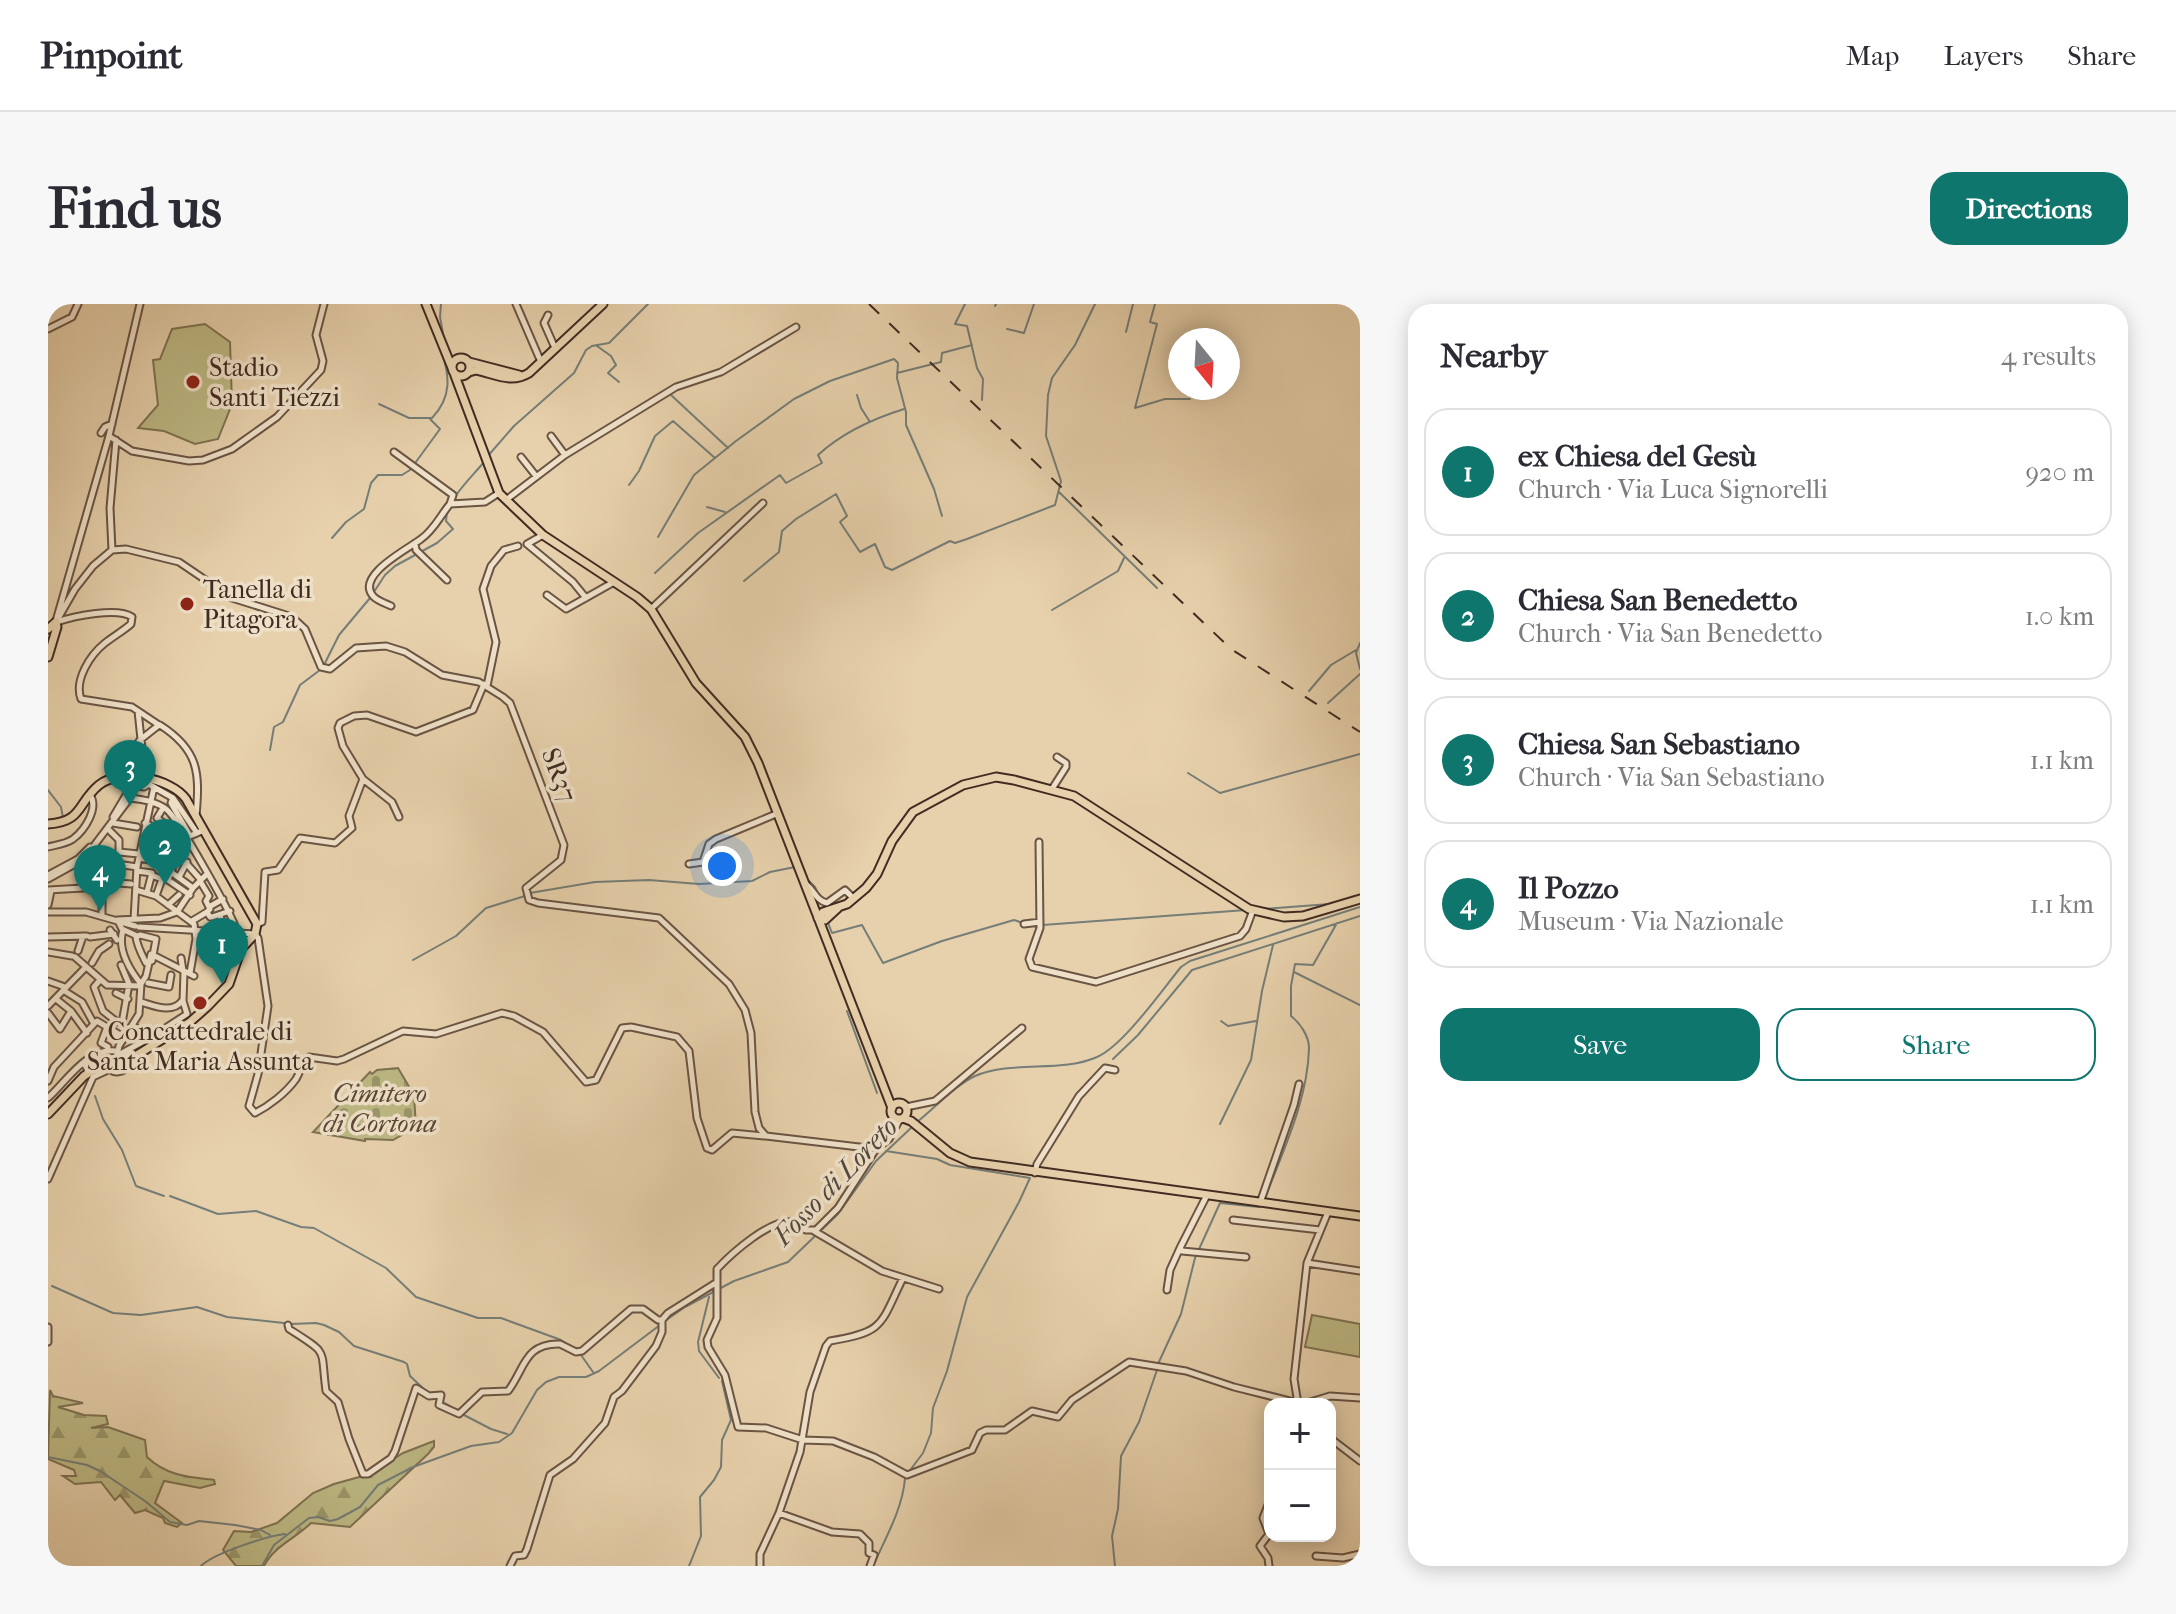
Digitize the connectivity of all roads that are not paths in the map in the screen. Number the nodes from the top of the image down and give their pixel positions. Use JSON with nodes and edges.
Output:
{"nodes":[{"id":1,"x":78,"y":304,"type":"edge"},
{"id":2,"x":140,"y":304,"type":"edge"},
{"id":3,"x":324,"y":304,"type":"edge"},
{"id":4,"x":426,"y":304,"type":"edge"},
{"id":5,"x":516,"y":304,"type":"edge"},
{"id":6,"x":603,"y":304,"type":"edge"},
{"id":7,"x":548,"y":315,"type":"dead end"},
{"id":8,"x":796,"y":327,"type":"dead end"},
{"id":9,"x":48,"y":329,"type":"edge"},
{"id":10,"x":444,"y":349,"type":"junction"},
{"id":11,"x":555,"y":349,"type":"junction"},
{"id":12,"x":458,"y":359,"type":"junction"},
{"id":13,"x":469,"y":362,"type":"junction"},
{"id":14,"x":541,"y":362,"type":"junction"},
{"id":15,"x":453,"y":370,"type":"junction"},
{"id":16,"x":529,"y":373,"type":"junction"},
{"id":17,"x":467,"y":374,"type":"junction"},
{"id":18,"x":460,"y":388,"type":"junction"},
{"id":19,"x":112,"y":424,"type":"junction"},
{"id":20,"x":101,"y":433,"type":"dead end"},
{"id":21,"x":109,"y":436,"type":"junction"},
{"id":22,"x":551,"y":436,"type":"dead end"},
{"id":23,"x":116,"y":440,"type":"junction"},
{"id":24,"x":394,"y":452,"type":"dead end"},
{"id":25,"x":565,"y":455,"type":"junction"},
{"id":26,"x":521,"y":457,"type":"dead end"},
{"id":27,"x":536,"y":476,"type":"junction"},
{"id":28,"x":499,"y":493,"type":"junction"},
{"id":29,"x":505,"y":501,"type":"junction"},
{"id":30,"x":763,"y":503,"type":"dead end"},
{"id":31,"x":450,"y":504,"type":"junction"},
{"id":32,"x":542,"y":536,"type":"junction"},
{"id":33,"x":415,"y":543,"type":"junction"},
{"id":34,"x":518,"y":546,"type":"dead end"},
{"id":35,"x":112,"y":550,"type":"junction"},
{"id":36,"x":447,"y":580,"type":"dead end"},
{"id":37,"x":614,"y":582,"type":"junction"},
{"id":38,"x":547,"y":595,"type":"dead end"},
{"id":39,"x":586,"y":598,"type":"junction"},
{"id":40,"x":391,"y":606,"type":"dead end"},
{"id":41,"x":651,"y":609,"type":"junction"},
{"id":42,"x":56,"y":622,"type":"junction"},
{"id":43,"x":48,"y":629,"type":"edge"},
{"id":44,"x":48,"y":657,"type":"edge"},
{"id":45,"x":486,"y":685,"type":"junction"},
{"id":46,"x":138,"y":710,"type":"junction"},
{"id":47,"x":159,"y":725,"type":"junction"},
{"id":48,"x":142,"y":737,"type":"junction"},
{"id":49,"x":1057,"y":757,"type":"dead end"},
{"id":50,"x":115,"y":779,"type":"junction"},
{"id":51,"x":363,"y":779,"type":"junction"},
{"id":52,"x":149,"y":783,"type":"junction"},
{"id":53,"x":1052,"y":789,"type":"junction"},
{"id":54,"x":90,"y":795,"type":"junction"},
{"id":55,"x":150,"y":802,"type":"junction"},
{"id":56,"x":163,"y":808,"type":"junction"},
{"id":57,"x":776,"y":814,"type":"junction"},
{"id":58,"x":196,"y":817,"type":"junction"},
{"id":59,"x":399,"y":817,"type":"dead end"},
{"id":60,"x":113,"y":823,"type":"junction"},
{"id":61,"x":48,"y":824,"type":"edge"},
{"id":62,"x":167,"y":825,"type":"junction"},
{"id":63,"x":142,"y":826,"type":"junction"},
{"id":64,"x":108,"y":829,"type":"junction"},
{"id":65,"x":200,"y":832,"type":"junction"},
{"id":66,"x":183,"y":834,"type":"junction"},
{"id":67,"x":1039,"y":842,"type":"dead end"},
{"id":68,"x":188,"y":844,"type":"junction"},
{"id":69,"x":48,"y":847,"type":"edge"},
{"id":70,"x":119,"y":852,"type":"junction"},
{"id":71,"x":179,"y":855,"type":"junction"},
{"id":72,"x":139,"y":856,"type":"junction"},
{"id":73,"x":100,"y":862,"type":"dead end"},
{"id":74,"x":187,"y":862,"type":"junction"},
{"id":75,"x":78,"y":864,"type":"junction"},
{"id":76,"x":689,"y":864,"type":"dead end"},
{"id":77,"x":137,"y":869,"type":"junction"},
{"id":78,"x":206,"y":872,"type":"junction"},
{"id":79,"x":170,"y":873,"type":"junction"},
{"id":80,"x":151,"y":875,"type":"junction"},
{"id":81,"x":48,"y":877,"type":"edge"},
{"id":82,"x":102,"y":877,"type":"dead end"},
{"id":83,"x":179,"y":877,"type":"junction"},
{"id":84,"x":87,"y":878,"type":"junction"},
{"id":85,"x":162,"y":879,"type":"junction"},
{"id":86,"x":200,"y":881,"type":"junction"},
{"id":87,"x":92,"y":884,"type":"junction"},
{"id":88,"x":803,"y":884,"type":"junction"},
{"id":89,"x":134,"y":886,"type":"junction"},
{"id":90,"x":49,"y":891,"type":"edge"},
{"id":91,"x":191,"y":891,"type":"junction"},
{"id":92,"x":147,"y":892,"type":"junction"},
{"id":93,"x":180,"y":893,"type":"junction"},
{"id":94,"x":98,"y":895,"type":"dead end"},
{"id":95,"x":156,"y":896,"type":"junction"},
{"id":96,"x":809,"y":898,"type":"junction"},
{"id":97,"x":223,"y":899,"type":"junction"},
{"id":98,"x":854,"y":899,"type":"junction"},
{"id":99,"x":1360,"y":899,"type":"edge"},
{"id":100,"x":102,"y":901,"type":"dead end"},
{"id":101,"x":48,"y":905,"type":"edge"},
{"id":102,"x":168,"y":905,"type":"junction"},
{"id":103,"x":1253,"y":910,"type":"junction"},
{"id":104,"x":230,"y":911,"type":"junction"},
{"id":105,"x":833,"y":911,"type":"junction"},
{"id":106,"x":48,"y":912,"type":"edge"},
{"id":107,"x":177,"y":912,"type":"junction"},
{"id":108,"x":210,"y":913,"type":"junction"},
{"id":109,"x":102,"y":915,"type":"junction"},
{"id":110,"x":220,"y":915,"type":"junction"},
{"id":111,"x":818,"y":918,"type":"junction"},
{"id":112,"x":117,"y":920,"type":"junction"},
{"id":113,"x":192,"y":921,"type":"junction"},
{"id":114,"x":1040,"y":922,"type":"junction"},
{"id":115,"x":257,"y":924,"type":"junction"},
{"id":116,"x":1024,"y":924,"type":"dead end"},
{"id":117,"x":136,"y":925,"type":"junction"},
{"id":118,"x":123,"y":930,"type":"junction"},
{"id":119,"x":196,"y":931,"type":"junction"},
{"id":120,"x":230,"y":934,"type":"junction"},
{"id":121,"x":255,"y":934,"type":"junction"},
{"id":122,"x":238,"y":935,"type":"junction"},
{"id":123,"x":87,"y":936,"type":"junction"},
{"id":124,"x":138,"y":936,"type":"junction"},
{"id":125,"x":48,"y":937,"type":"edge"},
{"id":126,"x":826,"y":937,"type":"junction"},
{"id":127,"x":114,"y":938,"type":"junction"},
{"id":128,"x":48,"y":952,"type":"edge"},
{"id":129,"x":75,"y":955,"type":"junction"},
{"id":130,"x":152,"y":957,"type":"junction"},
{"id":131,"x":181,"y":958,"type":"dead end"},
{"id":132,"x":124,"y":963,"type":"junction"},
{"id":133,"x":88,"y":966,"type":"junction"},
{"id":134,"x":188,"y":973,"type":"junction"},
{"id":135,"x":171,"y":975,"type":"dead end"},
{"id":136,"x":100,"y":980,"type":"junction"},
{"id":137,"x":48,"y":981,"type":"edge"},
{"id":138,"x":129,"y":984,"type":"junction"},
{"id":139,"x":143,"y":984,"type":"junction"},
{"id":140,"x":64,"y":988,"type":"junction"},
{"id":141,"x":116,"y":993,"type":"dead end"},
{"id":142,"x":53,"y":999,"type":"edge"},
{"id":143,"x":128,"y":999,"type":"junction"},
{"id":144,"x":183,"y":1001,"type":"junction"},
{"id":145,"x":141,"y":1002,"type":"junction"},
{"id":146,"x":48,"y":1006,"type":"edge"},
{"id":147,"x":71,"y":1011,"type":"junction"},
{"id":148,"x":48,"y":1013,"type":"edge"},
{"id":149,"x":187,"y":1014,"type":"junction"},
{"id":150,"x":94,"y":1024,"type":"junction"},
{"id":151,"x":126,"y":1024,"type":"junction"},
{"id":152,"x":107,"y":1027,"type":"junction"},
{"id":153,"x":1022,"y":1028,"type":"dead end"},
{"id":154,"x":87,"y":1034,"type":"junction"},
{"id":155,"x":125,"y":1038,"type":"junction"},
{"id":156,"x":149,"y":1038,"type":"junction"},
{"id":157,"x":107,"y":1051,"type":"junction"},
{"id":158,"x":116,"y":1059,"type":"junction"},
{"id":159,"x":83,"y":1063,"type":"junction"},
{"id":160,"x":1115,"y":1070,"type":"dead end"},
{"id":161,"x":48,"y":1081,"type":"edge"},
{"id":162,"x":1299,"y":1084,"type":"dead end"},
{"id":163,"x":48,"y":1098,"type":"edge"},
{"id":164,"x":48,"y":1114,"type":"edge"},
{"id":165,"x":904,"y":1115,"type":"junction"},
{"id":166,"x":766,"y":1136,"type":"junction"},
{"id":167,"x":879,"y":1148,"type":"junction"},
{"id":168,"x":1035,"y":1173,"type":"junction"},
{"id":169,"x":48,"y":1179,"type":"edge"},
{"id":170,"x":1207,"y":1195,"type":"junction"},
{"id":171,"x":1260,"y":1203,"type":"junction"},
{"id":172,"x":1328,"y":1212,"type":"junction"},
{"id":173,"x":1360,"y":1216,"type":"edge"},
{"id":174,"x":1233,"y":1220,"type":"dead end"},
{"id":175,"x":1320,"y":1230,"type":"junction"},
{"id":176,"x":817,"y":1233,"type":"junction"},
{"id":177,"x":1180,"y":1248,"type":"junction"},
{"id":178,"x":1246,"y":1257,"type":"dead end"},
{"id":179,"x":1307,"y":1263,"type":"junction"},
{"id":180,"x":1360,"y":1271,"type":"edge"},
{"id":181,"x":903,"y":1278,"type":"junction"},
{"id":182,"x":716,"y":1289,"type":"junction"},
{"id":183,"x":939,"y":1289,"type":"dead end"},
{"id":184,"x":1167,"y":1290,"type":"dead end"},
{"id":185,"x":662,"y":1320,"type":"junction"},
{"id":186,"x":288,"y":1325,"type":"dead end"},
{"id":187,"x":48,"y":1327,"type":"edge"},
{"id":188,"x":48,"y":1342,"type":"edge"},
{"id":189,"x":1277,"y":1398,"type":"edge"},
{"id":190,"x":1299,"y":1398,"type":"edge"},
{"id":191,"x":1323,"y":1398,"type":"edge"},
{"id":192,"x":1360,"y":1398,"type":"edge"},
{"id":193,"x":803,"y":1440,"type":"junction"},
{"id":194,"x":1336,"y":1443,"type":"edge"},
{"id":195,"x":1360,"y":1461,"type":"edge"},
{"id":196,"x":779,"y":1513,"type":"junction"},
{"id":197,"x":1264,"y":1541,"type":"edge"},
{"id":198,"x":1360,"y":1554,"type":"edge"},
{"id":199,"x":1316,"y":1556,"type":"dead end"},
{"id":200,"x":510,"y":1566,"type":"edge"},
{"id":201,"x":760,"y":1566,"type":"edge"},
{"id":202,"x":870,"y":1566,"type":"edge"},
{"id":203,"x":1269,"y":1566,"type":"edge"}],
"edges":[{"from":1,"to":9,"type":"street"},
{"from":2,"to":19,"type":"street"},
{"from":3,"to":23,"type":"street"},
{"from":4,"to":10,"type":"main road"},
{"from":5,"to":14,"type":"street"},
{"from":6,"to":11,"type":"main road"},
{"from":7,"to":11,"type":"street"},
{"from":8,"to":25,"type":"street"},
{"from":10,"to":12,"type":"main road"},
{"from":10,"to":15,"type":"main road"},
{"from":11,"to":14,"type":"main road"},
{"from":12,"to":13,"type":"main road"},
{"from":12,"to":15,"type":"main road"},
{"from":13,"to":16,"type":"main road"},
{"from":13,"to":17,"type":"main road"},
{"from":14,"to":16,"type":"main road"},
{"from":15,"to":17,"type":"main road"},
{"from":15,"to":18,"type":"main road"},
{"from":16,"to":17,"type":"main road"},
{"from":17,"to":18,"type":"main road"},
{"from":18,"to":28,"type":"main road"},
{"from":19,"to":20,"type":"street"},
{"from":19,"to":21,"type":"street"},
{"from":21,"to":23,"type":"street"},
{"from":21,"to":42,"type":"street"},
{"from":22,"to":25,"type":"street"},
{"from":23,"to":35,"type":"street"},
{"from":24,"to":31,"type":"street"},
{"from":25,"to":27,"type":"street"},
{"from":26,"to":27,"type":"street"},
{"from":27,"to":29,"type":"street"},
{"from":28,"to":29,"type":"main road"},
{"from":28,"to":31,"type":"street"},
{"from":29,"to":32,"type":"main road"},
{"from":30,"to":41,"type":"street"},
{"from":31,"to":33,"type":"street"},
{"from":32,"to":37,"type":"main road"},
{"from":32,"to":39,"type":"street"},
{"from":33,"to":36,"type":"street"},
{"from":33,"to":40,"type":"street"},
{"from":34,"to":45,"type":"street"},
{"from":35,"to":42,"type":"street"},
{"from":35,"to":45,"type":"street"},
{"from":37,"to":39,"type":"street"},
{"from":37,"to":41,"type":"main road"},
{"from":38,"to":39,"type":"street"},
{"from":41,"to":57,"type":"main road"},
{"from":42,"to":43,"type":"main road"},
{"from":42,"to":44,"type":"main road"},
{"from":42,"to":46,"type":"street"},
{"from":45,"to":51,"type":"street"},
{"from":45,"to":166,"type":"street","name":"SR37"},
{"from":46,"to":47,"type":"street"},
{"from":46,"to":48,"type":"street"},
{"from":47,"to":48,"type":"street"},
{"from":47,"to":58,"type":"street"},
{"from":48,"to":50,"type":"street"},
{"from":48,"to":52,"type":"street"},
{"from":49,"to":53,"type":"street"},
{"from":50,"to":52,"type":"main road"},
{"from":50,"to":54,"type":"main road"},
{"from":51,"to":59,"type":"street"},
{"from":51,"to":115,"type":"street"},
{"from":52,"to":55,"type":"street"},
{"from":52,"to":58,"type":"main road"},
{"from":52,"to":65,"type":"street"},
{"from":52,"to":81,"type":"street"},
{"from":53,"to":98,"type":"main road"},
{"from":53,"to":103,"type":"main road"},
{"from":54,"to":61,"type":"main road"},
{"from":54,"to":69,"type":"street"},
{"from":55,"to":56,"type":"street"},
{"from":55,"to":60,"type":"street"},
{"from":55,"to":63,"type":"street"},
{"from":56,"to":62,"type":"street"},
{"from":56,"to":66,"type":"street"},
{"from":57,"to":76,"type":"street"},
{"from":57,"to":88,"type":"main road"},
{"from":58,"to":65,"type":"main road"},
{"from":60,"to":63,"type":"street"},
{"from":60,"to":64,"type":"street"},
{"from":62,"to":63,"type":"street"},
{"from":62,"to":66,"type":"street"},
{"from":63,"to":72,"type":"street"},
{"from":64,"to":70,"type":"street"},
{"from":64,"to":75,"type":"street"},
{"from":65,"to":115,"type":"main road"},
{"from":66,"to":68,"type":"street"},
{"from":67,"to":114,"type":"street"},
{"from":68,"to":71,"type":"street"},
{"from":68,"to":78,"type":"street"},
{"from":70,"to":72,"type":"street"},
{"from":70,"to":73,"type":"street"},
{"from":71,"to":74,"type":"street"},
{"from":71,"to":79,"type":"street"},
{"from":72,"to":77,"type":"street"},
{"from":72,"to":79,"type":"street"},
{"from":74,"to":83,"type":"street"},
{"from":74,"to":86,"type":"street"},
{"from":75,"to":81,"type":"street"},
{"from":75,"to":84,"type":"street"},
{"from":77,"to":80,"type":"street"},
{"from":77,"to":84,"type":"street"},
{"from":77,"to":89,"type":"street"},
{"from":78,"to":86,"type":"street"},
{"from":78,"to":97,"type":"street"},
{"from":79,"to":83,"type":"street"},
{"from":79,"to":85,"type":"street"},
{"from":79,"to":93,"type":"street"},
{"from":80,"to":85,"type":"street"},
{"from":80,"to":92,"type":"street"},
{"from":82,"to":87,"type":"street"},
{"from":83,"to":91,"type":"street"},
{"from":84,"to":87,"type":"street"},
{"from":85,"to":95,"type":"street"},
{"from":86,"to":91,"type":"street"},
{"from":86,"to":108,"type":"street"},
{"from":87,"to":90,"type":"street"},
{"from":88,"to":96,"type":"main road"},
{"from":88,"to":98,"type":"street"},
{"from":89,"to":92,"type":"street"},
{"from":89,"to":94,"type":"street"},
{"from":89,"to":117,"type":"street"},
{"from":90,"to":101,"type":"street"},
{"from":91,"to":93,"type":"street"},
{"from":91,"to":107,"type":"street"},
{"from":92,"to":95,"type":"street"},
{"from":93,"to":102,"type":"street"},
{"from":95,"to":102,"type":"street"},
{"from":96,"to":105,"type":"main road"},
{"from":96,"to":111,"type":"main road"},
{"from":97,"to":104,"type":"street"},
{"from":97,"to":108,"type":"street"},
{"from":98,"to":105,"type":"main road"},
{"from":99,"to":103,"type":"main road"},
{"from":100,"to":109,"type":"street"},
{"from":102,"to":107,"type":"street"},
{"from":103,"to":114,"type":"street"},
{"from":104,"to":110,"type":"street"},
{"from":104,"to":122,"type":"street"},
{"from":105,"to":111,"type":"main road"},
{"from":105,"to":126,"type":"main road"},
{"from":106,"to":109,"type":"street"},
{"from":107,"to":113,"type":"street"},
{"from":107,"to":117,"type":"street"},
{"from":108,"to":110,"type":"street"},
{"from":108,"to":113,"type":"street"},
{"from":109,"to":112,"type":"street"},
{"from":110,"to":120,"type":"street"},
{"from":111,"to":126,"type":"main road"},
{"from":112,"to":117,"type":"street"},
{"from":112,"to":118,"type":"street"},
{"from":113,"to":119,"type":"street"},
{"from":114,"to":116,"type":"street"},
{"from":115,"to":121,"type":"main road"},
{"from":117,"to":119,"type":"street"},
{"from":118,"to":124,"type":"street"},
{"from":118,"to":127,"type":"street"},
{"from":119,"to":120,"type":"street"},
{"from":119,"to":134,"type":"street"},
{"from":120,"to":122,"type":"street"},
{"from":121,"to":122,"type":"street"},
{"from":121,"to":158,"type":"main road"},
{"from":121,"to":166,"type":"street"},
{"from":123,"to":125,"type":"street"},
{"from":123,"to":127,"type":"street"},
{"from":123,"to":129,"type":"street"},
{"from":124,"to":130,"type":"street"},
{"from":124,"to":130,"type":"street"},
{"from":126,"to":165,"type":"main road"},
{"from":127,"to":132,"type":"street"},
{"from":127,"to":133,"type":"street"},
{"from":128,"to":129,"type":"street"},
{"from":129,"to":133,"type":"street"},
{"from":130,"to":134,"type":"street"},
{"from":130,"to":139,"type":"street"},
{"from":131,"to":134,"type":"street"},
{"from":132,"to":138,"type":"street"},
{"from":132,"to":139,"type":"street"},
{"from":133,"to":136,"type":"street"},
{"from":133,"to":140,"type":"street"},
{"from":134,"to":144,"type":"street"},
{"from":135,"to":139,"type":"street"},
{"from":136,"to":138,"type":"street"},
{"from":136,"to":151,"type":"street"},
{"from":137,"to":140,"type":"street"},
{"from":138,"to":139,"type":"street"},
{"from":138,"to":143,"type":"street"},
{"from":139,"to":145,"type":"street"},
{"from":140,"to":142,"type":"street"},
{"from":140,"to":150,"type":"street"},
{"from":141,"to":143,"type":"street"},
{"from":142,"to":146,"type":"street"},
{"from":142,"to":147,"type":"street"},
{"from":143,"to":151,"type":"street"},
{"from":144,"to":145,"type":"street"},
{"from":144,"to":149,"type":"street"},
{"from":145,"to":151,"type":"street"},
{"from":147,"to":148,"type":"street"},
{"from":147,"to":154,"type":"street"},
{"from":149,"to":156,"type":"street"},
{"from":149,"to":158,"type":"street"},
{"from":150,"to":152,"type":"street"},
{"from":150,"to":154,"type":"street"},
{"from":151,"to":155,"type":"street"},
{"from":151,"to":156,"type":"street"},
{"from":152,"to":155,"type":"street"},
{"from":152,"to":157,"type":"street"},
{"from":153,"to":165,"type":"street"},
{"from":154,"to":161,"type":"street"},
{"from":155,"to":158,"type":"street"},
{"from":156,"to":158,"type":"street"},
{"from":157,"to":158,"type":"street"},
{"from":157,"to":159,"type":"street"},
{"from":158,"to":159,"type":"street"},
{"from":158,"to":164,"type":"main road"},
{"from":158,"to":169,"type":"street"},
{"from":159,"to":163,"type":"street"},
{"from":160,"to":168,"type":"street"},
{"from":162,"to":171,"type":"street"},
{"from":165,"to":167,"type":"street"},
{"from":165,"to":168,"type":"main road"},
{"from":166,"to":167,"type":"street"},
{"from":167,"to":176,"type":"street"},
{"from":168,"to":170,"type":"main road"},
{"from":170,"to":171,"type":"main road"},
{"from":170,"to":177,"type":"street"},
{"from":171,"to":172,"type":"main road"},
{"from":172,"to":173,"type":"main road"},
{"from":172,"to":175,"type":"street"},
{"from":174,"to":175,"type":"street"},
{"from":175,"to":179,"type":"street"},
{"from":176,"to":181,"type":"street"},
{"from":176,"to":182,"type":"street"},
{"from":177,"to":178,"type":"street"},
{"from":177,"to":184,"type":"street"},
{"from":179,"to":180,"type":"street"},
{"from":179,"to":190,"type":"street"},
{"from":181,"to":183,"type":"street"},
{"from":181,"to":193,"type":"street"},
{"from":182,"to":185,"type":"street"},
{"from":182,"to":193,"type":"street"},
{"from":185,"to":186,"type":"street"},
{"from":185,"to":200,"type":"street"},
{"from":187,"to":188,"type":"street"},
{"from":189,"to":193,"type":"street"},
{"from":191,"to":192,"type":"street"},
{"from":193,"to":196,"type":"street"},
{"from":194,"to":195,"type":"street"},
{"from":196,"to":201,"type":"street"},
{"from":196,"to":202,"type":"street"},
{"from":197,"to":203,"type":"street"},
{"from":198,"to":199,"type":"street"}]}
